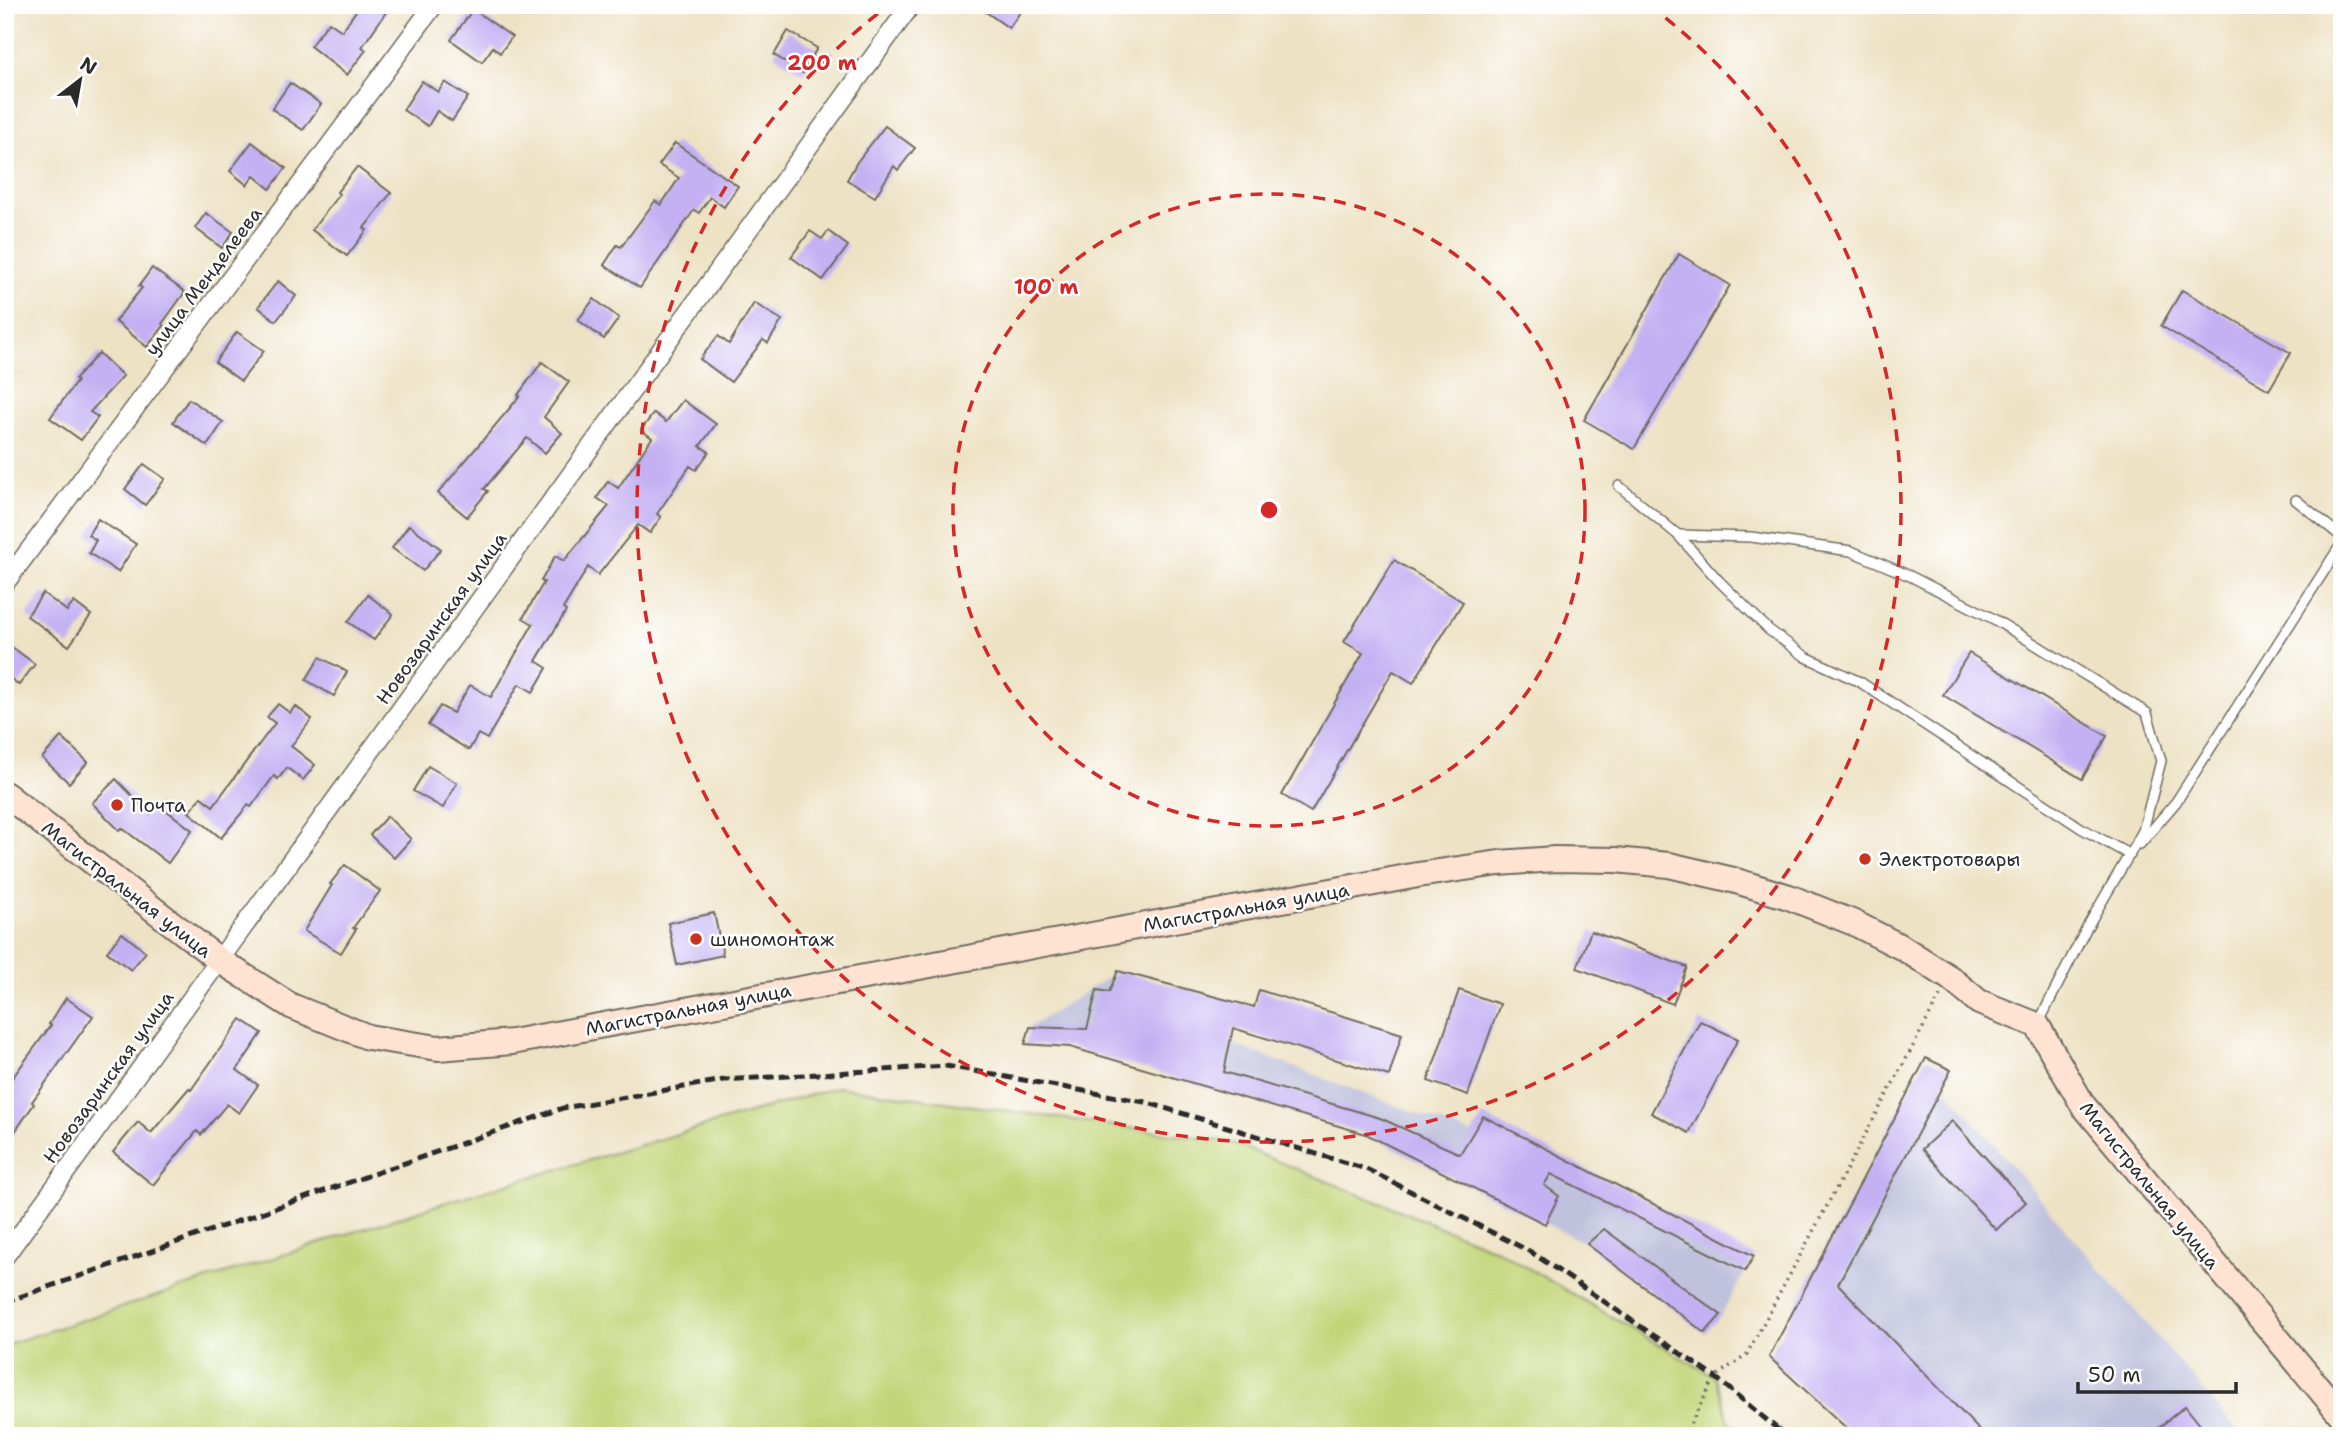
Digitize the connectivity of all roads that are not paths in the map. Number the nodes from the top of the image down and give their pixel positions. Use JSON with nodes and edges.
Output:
{"nodes":[{"id":1,"x":434,"y":5,"type":"edge"},
{"id":2,"x":908,"y":9,"type":"edge"},
{"id":3,"x":1619,"y":486,"type":"dead end"},
{"id":4,"x":2296,"y":500,"type":"dead end"},
{"id":5,"x":1678,"y":535,"type":"junction"},
{"id":6,"x":2342,"y":537,"type":"edge"},
{"id":7,"x":2342,"y":543,"type":"edge"},
{"id":8,"x":5,"y":583,"type":"edge"},
{"id":9,"x":5,"y":794,"type":"edge"},
{"id":10,"x":2130,"y":855,"type":"junction"},
{"id":11,"x":219,"y":960,"type":"junction"},
{"id":12,"x":2037,"y":1025,"type":"junction"},
{"id":13,"x":5,"y":1256,"type":"edge"},
{"id":14,"x":2342,"y":1416,"type":"edge"}],
"edges":[{"from":1,"to":8,"type":"street","name":"улица Менделеева"},
{"from":2,"to":11,"type":"street","name":"Новозаринская улица"},
{"from":3,"to":5,"type":"lane"},
{"from":4,"to":6,"type":"lane"},
{"from":5,"to":10,"type":"lane"},
{"from":5,"to":10,"type":"lane"},
{"from":7,"to":10,"type":"lane"},
{"from":9,"to":11,"type":"main road","name":"Магистральная улица"},
{"from":10,"to":12,"type":"lane"},
{"from":11,"to":12,"type":"main road","name":"Магистральная улица"},
{"from":11,"to":13,"type":"street","name":"Новозаринская улица"},
{"from":12,"to":14,"type":"main road","name":"Магистральная улица"}]}
